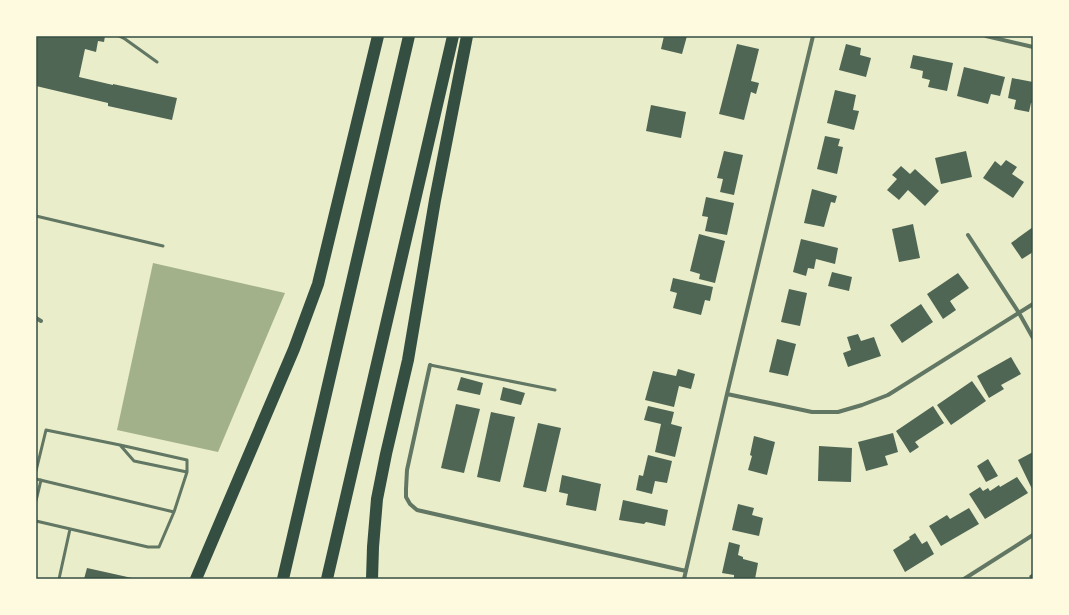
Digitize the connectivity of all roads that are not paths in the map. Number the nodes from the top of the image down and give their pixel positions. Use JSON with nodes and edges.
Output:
{"nodes":[{"id":1,"x":119,"y":36,"type":"edge"},
{"id":2,"x":378,"y":36,"type":"edge"},
{"id":3,"x":409,"y":36,"type":"edge"},
{"id":4,"x":453,"y":36,"type":"edge"},
{"id":5,"x":467,"y":36,"type":"edge"},
{"id":6,"x":813,"y":36,"type":"edge"},
{"id":7,"x":986,"y":36,"type":"edge"},
{"id":8,"x":1033,"y":47,"type":"edge"},
{"id":9,"x":157,"y":62,"type":"dead end"},
{"id":10,"x":36,"y":216,"type":"edge"},
{"id":11,"x":968,"y":235,"type":"dead end"},
{"id":12,"x":163,"y":246,"type":"dead end"},
{"id":13,"x":1033,"y":304,"type":"edge"},
{"id":14,"x":1019,"y":313,"type":"junction"},
{"id":15,"x":36,"y":318,"type":"edge"},
{"id":16,"x":41,"y":322,"type":"dead end"},
{"id":17,"x":1033,"y":338,"type":"edge"},
{"id":18,"x":430,"y":365,"type":"joint"},
{"id":19,"x":555,"y":390,"type":"dead end"},
{"id":20,"x":727,"y":394,"type":"junction"},
{"id":21,"x":120,"y":445,"type":"junction"},
{"id":22,"x":36,"y":471,"type":"edge"},
{"id":23,"x":187,"y":472,"type":"junction"},
{"id":24,"x":36,"y":479,"type":"edge"},
{"id":25,"x":41,"y":480,"type":"junction"},
{"id":26,"x":36,"y":502,"type":"edge"},
{"id":27,"x":174,"y":512,"type":"junction"},
{"id":28,"x":36,"y":521,"type":"edge"},
{"id":29,"x":70,"y":529,"type":"junction"},
{"id":30,"x":1033,"y":535,"type":"edge"},
{"id":31,"x":686,"y":571,"type":"junction"},
{"id":32,"x":59,"y":579,"type":"edge"},
{"id":33,"x":196,"y":579,"type":"edge"},
{"id":34,"x":283,"y":579,"type":"edge"},
{"id":35,"x":327,"y":579,"type":"edge"},
{"id":36,"x":372,"y":579,"type":"edge"},
{"id":37,"x":684,"y":579,"type":"edge"},
{"id":38,"x":964,"y":579,"type":"edge"}],
"edges":[{"from":1,"to":9,"type":"lane"},
{"from":2,"to":33,"type":"highway"},
{"from":3,"to":34,"type":"highway"},
{"from":4,"to":35,"type":"highway"},
{"from":5,"to":36,"type":"highway"},
{"from":6,"to":20,"type":"street"},
{"from":7,"to":8,"type":"street"},
{"from":10,"to":12,"type":"lane"},
{"from":11,"to":14,"type":"street"},
{"from":13,"to":14,"type":"street"},
{"from":14,"to":17,"type":"street"},
{"from":14,"to":20,"type":"street"},
{"from":15,"to":16,"type":"street"},
{"from":18,"to":19,"type":"lane"},
{"from":18,"to":31,"type":"street"},
{"from":20,"to":31,"type":"street"},
{"from":21,"to":22,"type":"lane"},
{"from":21,"to":23,"type":"lane"},
{"from":21,"to":23,"type":"lane"},
{"from":23,"to":27,"type":"lane"},
{"from":24,"to":25,"type":"lane"},
{"from":25,"to":26,"type":"lane"},
{"from":25,"to":27,"type":"lane"},
{"from":27,"to":29,"type":"lane"},
{"from":28,"to":29,"type":"lane"},
{"from":29,"to":32,"type":"lane"},
{"from":30,"to":38,"type":"street"},
{"from":31,"to":37,"type":"street"}]}
